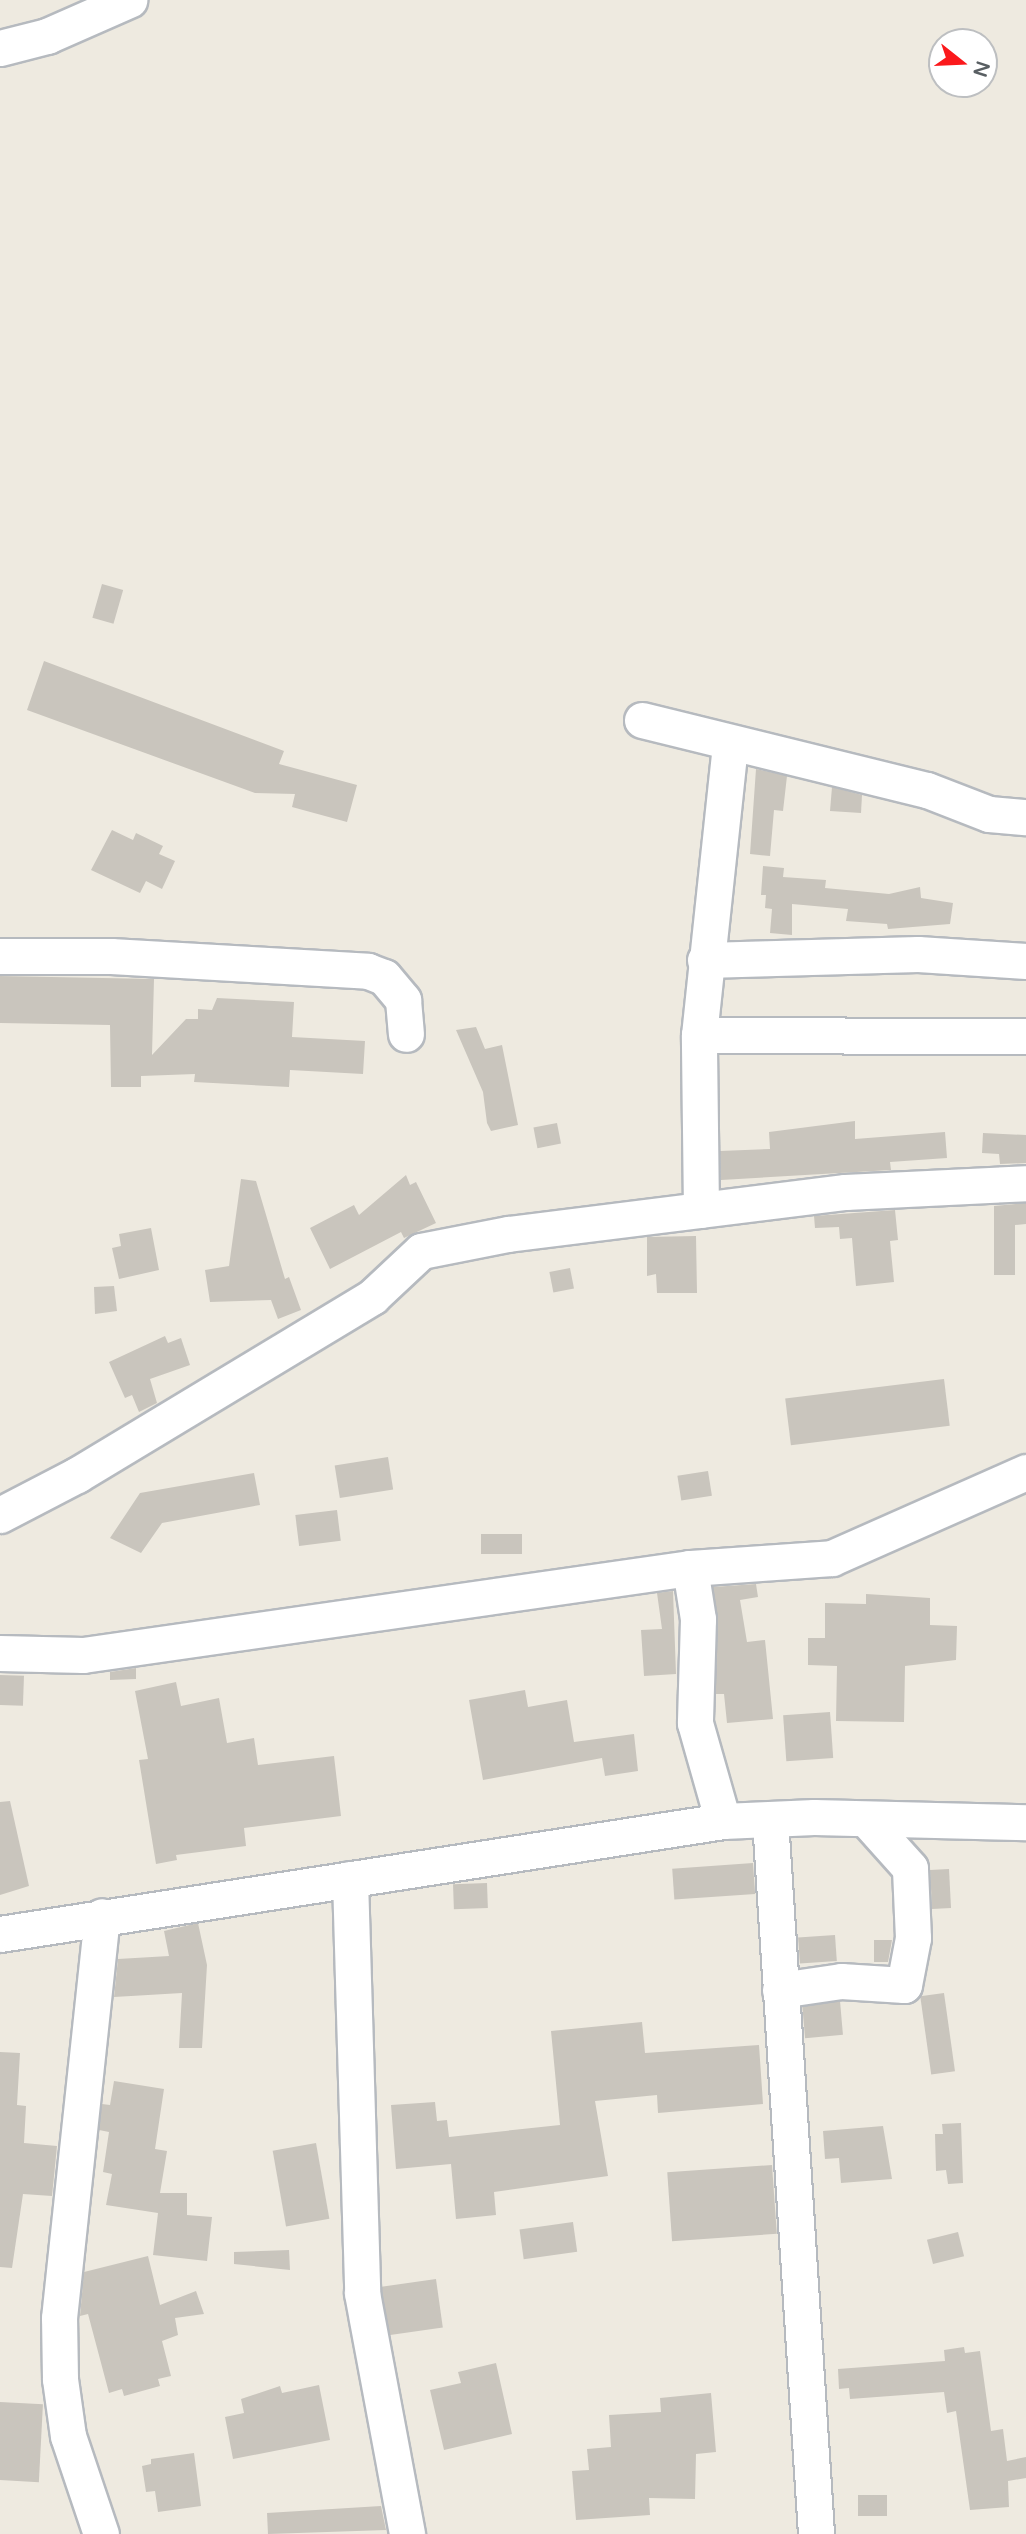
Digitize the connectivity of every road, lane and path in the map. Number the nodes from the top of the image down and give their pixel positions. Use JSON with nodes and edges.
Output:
{"nodes":[{"id":1,"x":129,"y":0,"type":"edge"},
{"id":2,"x":0,"y":48,"type":"edge"},
{"id":3,"x":642,"y":720,"type":"dead end"},
{"id":4,"x":730,"y":745,"type":"junction"},
{"id":5,"x":1026,"y":817,"type":"edge"},
{"id":6,"x":0,"y":956,"type":"edge"},
{"id":7,"x":705,"y":960,"type":"junction"},
{"id":8,"x":1026,"y":961,"type":"edge"},
{"id":9,"x":406,"y":1034,"type":"dead end"},
{"id":10,"x":699,"y":1035,"type":"junction"},
{"id":11,"x":1026,"y":1036,"type":"edge"},
{"id":12,"x":1026,"y":1183,"type":"edge"},
{"id":13,"x":701,"y":1209,"type":"junction"},
{"id":14,"x":1026,"y":1472,"type":"edge"},
{"id":15,"x":0,"y":1515,"type":"edge"},
{"id":16,"x":691,"y":1568,"type":"junction"},
{"id":17,"x":0,"y":1653,"type":"edge"},
{"id":18,"x":770,"y":1820,"type":"junction"},
{"id":19,"x":867,"y":1820,"type":"junction"},
{"id":20,"x":723,"y":1821,"type":"junction"},
{"id":21,"x":1026,"y":1822,"type":"edge"},
{"id":22,"x":350,"y":1879,"type":"junction"},
{"id":23,"x":102,"y":1916,"type":"junction"},
{"id":24,"x":0,"y":1934,"type":"edge"},
{"id":25,"x":780,"y":1990,"type":"junction"},
{"id":26,"x":101,"y":2534,"type":"edge"},
{"id":27,"x":407,"y":2534,"type":"edge"},
{"id":28,"x":816,"y":2534,"type":"edge"}],
"edges":[{"from":1,"to":2,"type":"street"},
{"from":3,"to":4,"type":"street"},
{"from":4,"to":5,"type":"street"},
{"from":4,"to":7,"type":"street"},
{"from":6,"to":9,"type":"street"},
{"from":7,"to":8,"type":"street"},
{"from":7,"to":10,"type":"street"},
{"from":10,"to":11,"type":"street"},
{"from":10,"to":13,"type":"street"},
{"from":12,"to":13,"type":"street"},
{"from":13,"to":15,"type":"street"},
{"from":14,"to":16,"type":"street"},
{"from":16,"to":17,"type":"street"},
{"from":16,"to":20,"type":"street"},
{"from":18,"to":19,"type":"street"},
{"from":18,"to":20,"type":"street"},
{"from":18,"to":25,"type":"street"},
{"from":19,"to":21,"type":"street"},
{"from":19,"to":25,"type":"street"},
{"from":20,"to":22,"type":"street"},
{"from":22,"to":23,"type":"street"},
{"from":22,"to":27,"type":"street"},
{"from":23,"to":24,"type":"street"},
{"from":23,"to":26,"type":"street"},
{"from":25,"to":28,"type":"street"}]}
